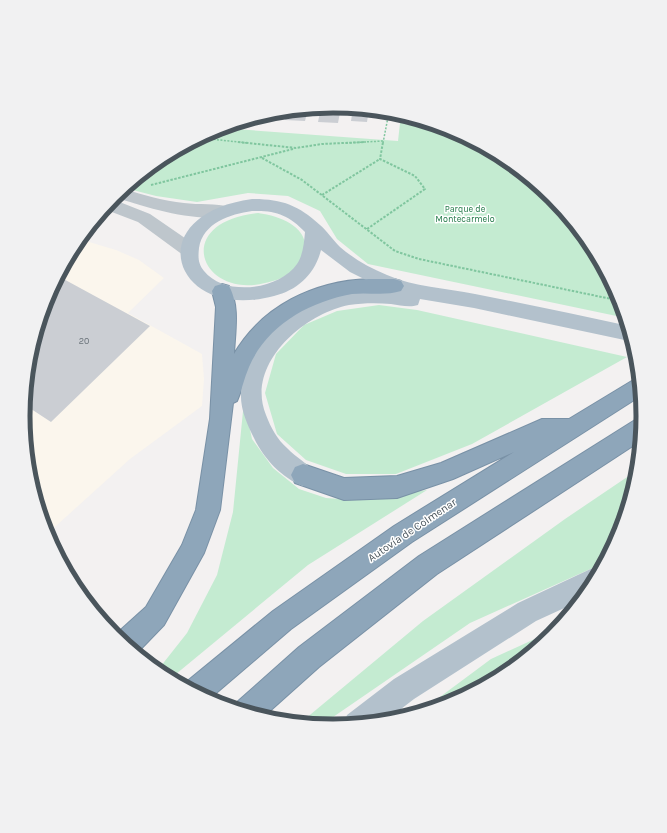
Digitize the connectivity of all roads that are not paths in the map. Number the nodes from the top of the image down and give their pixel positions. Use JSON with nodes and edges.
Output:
{"nodes":[{"id":1,"x":126,"y":195,"type":"edge"},
{"id":2,"x":114,"y":207,"type":"edge"},
{"id":3,"x":224,"y":211,"type":"junction"},
{"id":4,"x":314,"y":229,"type":"junction"},
{"id":5,"x":189,"y":250,"type":"junction"},
{"id":6,"x":394,"y":286,"type":"junction"},
{"id":7,"x":222,"y":291,"type":"junction"},
{"id":8,"x":520,"y":316,"type":"junction"},
{"id":9,"x":626,"y":334,"type":"edge"},
{"id":10,"x":629,"y":346,"type":"edge"},
{"id":11,"x":635,"y":389,"type":"edge"},
{"id":12,"x":220,"y":419,"type":"junction"},
{"id":13,"x":571,"y":428,"type":"junction"},
{"id":14,"x":636,"y":431,"type":"edge"},
{"id":15,"x":303,"y":475,"type":"joint"},
{"id":16,"x":587,"y":584,"type":"edge"},
{"id":17,"x":129,"y":641,"type":"edge"},
{"id":18,"x":200,"y":689,"type":"edge"},
{"id":19,"x":251,"y":709,"type":"edge"},
{"id":20,"x":367,"y":718,"type":"edge"}],
"edges":[{"from":1,"to":3,"type":"street"},
{"from":2,"to":5,"type":"street"},
{"from":3,"to":4,"type":"main road"},
{"from":3,"to":5,"type":"main road"},
{"from":4,"to":6,"type":"main road"},
{"from":4,"to":7,"type":"main road"},
{"from":5,"to":7,"type":"main road"},
{"from":6,"to":8,"type":"main road"},
{"from":6,"to":12,"type":"highway"},
{"from":7,"to":12,"type":"highway"},
{"from":8,"to":9,"type":"main road"},
{"from":8,"to":10,"type":"main road"},
{"from":8,"to":15,"type":"main road"},
{"from":11,"to":13,"type":"highway","name":"Autovía de Colmenar"},
{"from":12,"to":17,"type":"highway"},
{"from":13,"to":15,"type":"highway"},
{"from":13,"to":18,"type":"highway","name":"Autovía de Colmenar"},
{"from":14,"to":19,"type":"highway"},
{"from":16,"to":20,"type":"main road"}]}
